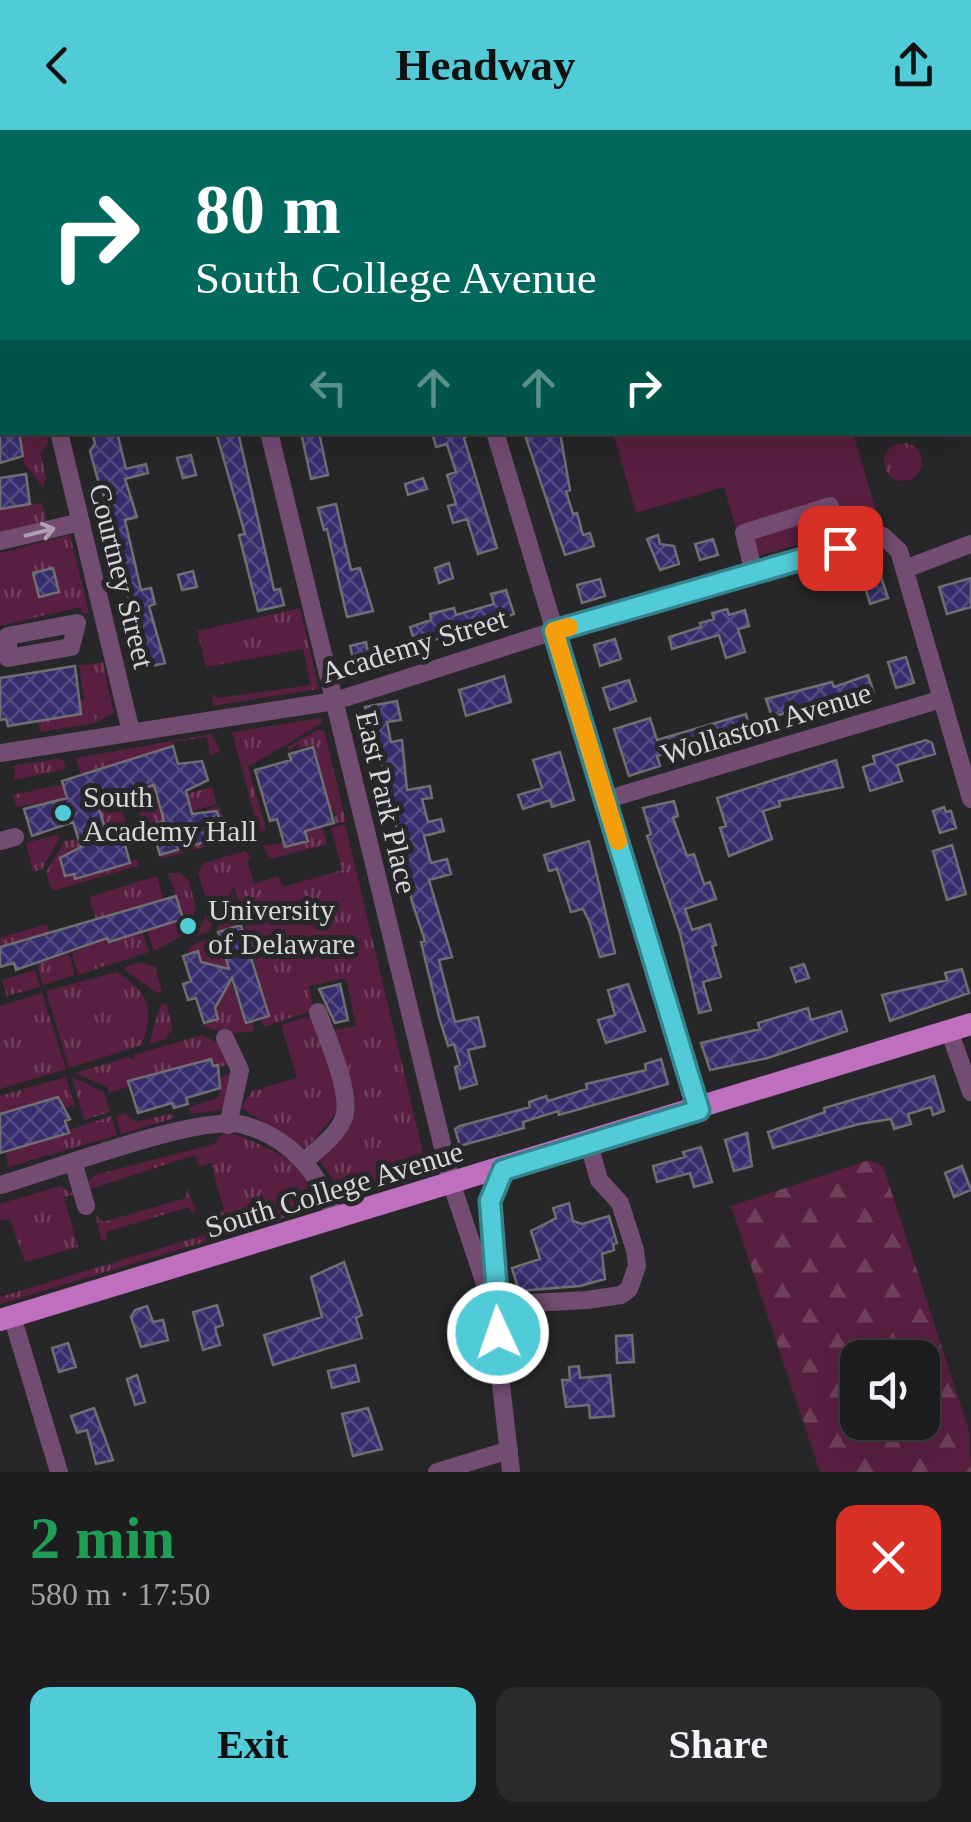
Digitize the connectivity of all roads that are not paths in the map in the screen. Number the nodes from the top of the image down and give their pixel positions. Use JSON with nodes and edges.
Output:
{"nodes":[{"id":1,"x":60,"y":435,"type":"edge"},
{"id":2,"x":270,"y":435,"type":"edge"},
{"id":3,"x":496,"y":435,"type":"edge"},
{"id":4,"x":830,"y":506,"type":"dead end"},
{"id":5,"x":80,"y":522,"type":"junction"},
{"id":6,"x":0,"y":541,"type":"edge"},
{"id":7,"x":971,"y":544,"type":"edge"},
{"id":8,"x":905,"y":569,"type":"junction"},
{"id":9,"x":754,"y":572,"type":"junction"},
{"id":10,"x":554,"y":631,"type":"junction"},
{"id":11,"x":942,"y":698,"type":"junction"},
{"id":12,"x":335,"y":701,"type":"junction"},
{"id":13,"x":131,"y":732,"type":"junction"},
{"id":14,"x":0,"y":754,"type":"edge"},
{"id":15,"x":971,"y":799,"type":"edge"},
{"id":16,"x":606,"y":800,"type":"junction"},
{"id":17,"x":318,"y":1012,"type":"dead end"},
{"id":18,"x":960,"y":1029,"type":"edge"},
{"id":19,"x":225,"y":1038,"type":"dead end"},
{"id":20,"x":971,"y":1092,"type":"edge"},
{"id":21,"x":699,"y":1110,"type":"junction"},
{"id":22,"x":228,"y":1125,"type":"junction"},
{"id":23,"x":589,"y":1144,"type":"junction"},
{"id":24,"x":305,"y":1161,"type":"junction"},
{"id":25,"x":74,"y":1165,"type":"junction"},
{"id":26,"x":503,"y":1170,"type":"junction"},
{"id":27,"x":0,"y":1185,"type":"edge"},
{"id":28,"x":452,"y":1185,"type":"junction"},
{"id":29,"x":86,"y":1206,"type":"dead end"},
{"id":30,"x":335,"y":1220,"type":"junction"},
{"id":31,"x":492,"y":1304,"type":"junction"},
{"id":32,"x":6,"y":1318,"type":"edge"},
{"id":33,"x":509,"y":1450,"type":"junction"},
{"id":34,"x":59,"y":1472,"type":"edge"},
{"id":35,"x":437,"y":1472,"type":"edge"},
{"id":36,"x":511,"y":1472,"type":"edge"}],
"edges":[{"from":1,"to":5,"type":"street","name":"Courtney Street"},
{"from":2,"to":12,"type":"street","name":"East Park Place"},
{"from":3,"to":10,"type":"street"},
{"from":4,"to":9,"type":"street"},
{"from":6,"to":5,"type":"street","one_way":true},
{"from":5,"to":13,"type":"street","name":"Courtney Street"},
{"from":7,"to":8,"type":"street"},
{"from":8,"to":9,"type":"street","name":"Academy Street"},
{"from":8,"to":11,"type":"street"},
{"from":9,"to":10,"type":"street","name":"Academy Street"},
{"from":10,"to":12,"type":"street","name":"Academy Street"},
{"from":10,"to":16,"type":"street"},
{"from":11,"to":15,"type":"street"},
{"from":11,"to":16,"type":"street","name":"Wollaston Avenue"},
{"from":12,"to":13,"type":"street","name":"Academy Street"},
{"from":12,"to":28,"type":"street","name":"East Park Place"},
{"from":13,"to":14,"type":"street","name":"Academy Street"},
{"from":16,"to":21,"type":"street"},
{"from":17,"to":24,"type":"street"},
{"from":18,"to":20,"type":"street"},
{"from":18,"to":21,"type":"main road","name":"South College Avenue"},
{"from":19,"to":22,"type":"street"},
{"from":21,"to":23,"type":"main road","name":"South College Avenue"},
{"from":22,"to":24,"type":"street"},
{"from":22,"to":25,"type":"street"},
{"from":23,"to":26,"type":"main road","name":"South College Avenue"},
{"from":23,"to":31,"type":"street"},
{"from":24,"to":30,"type":"street"},
{"from":25,"to":27,"type":"street"},
{"from":25,"to":29,"type":"street"},
{"from":26,"to":28,"type":"main road","name":"South College Avenue"},
{"from":26,"to":31,"type":"street"},
{"from":28,"to":30,"type":"main road","name":"South College Avenue"},
{"from":28,"to":31,"type":"street","name":"East Park Place"},
{"from":30,"to":32,"type":"main road","name":"South College Avenue"},
{"from":31,"to":33,"type":"street"},
{"from":32,"to":34,"type":"street"},
{"from":33,"to":35,"type":"street"},
{"from":33,"to":36,"type":"street"}]}
